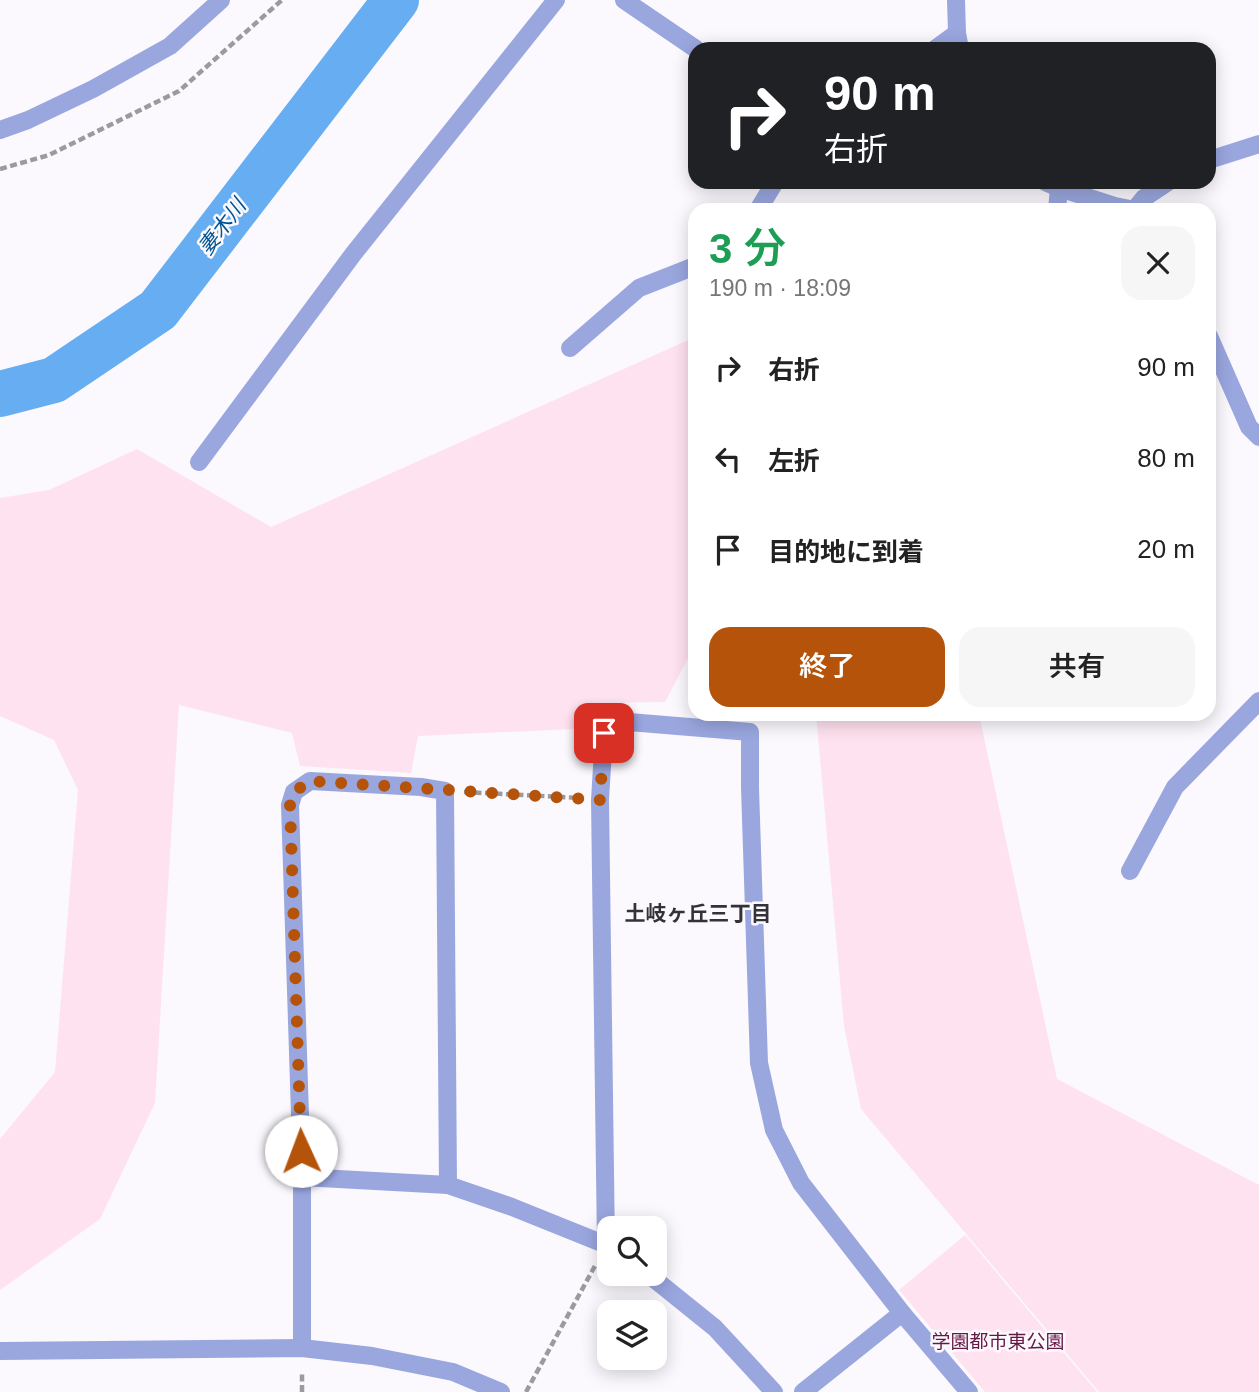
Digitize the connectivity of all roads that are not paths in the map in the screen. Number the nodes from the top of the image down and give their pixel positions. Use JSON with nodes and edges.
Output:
{"nodes":[{"id":1,"x":221,"y":0,"type":"edge"},
{"id":2,"x":556,"y":0,"type":"edge"},
{"id":3,"x":624,"y":0,"type":"edge"},
{"id":4,"x":956,"y":0,"type":"edge"},
{"id":5,"x":958,"y":41,"type":"edge"},
{"id":6,"x":688,"y":44,"type":"edge"},
{"id":7,"x":0,"y":130,"type":"edge"},
{"id":8,"x":1259,"y":144,"type":"edge"},
{"id":9,"x":1216,"y":158,"type":"edge"},
{"id":10,"x":1064,"y":189,"type":"edge"},
{"id":11,"x":1158,"y":189,"type":"edge"},
{"id":12,"x":1106,"y":203,"type":"edge"},
{"id":13,"x":1140,"y":203,"type":"edge"},
{"id":14,"x":688,"y":269,"type":"edge"},
{"id":15,"x":570,"y":348,"type":"dead end"},
{"id":16,"x":1216,"y":352,"type":"edge"},
{"id":17,"x":1259,"y":437,"type":"edge"},
{"id":18,"x":199,"y":462,"type":"dead end"},
{"id":19,"x":1259,"y":701,"type":"edge"},
{"id":20,"x":1130,"y":871,"type":"dead end"},
{"id":21,"x":302,"y":1177,"type":"junction"},
{"id":22,"x":448,"y":1185,"type":"junction"},
{"id":23,"x":607,"y":1216,"type":"edge"},
{"id":24,"x":597,"y":1241,"type":"edge"},
{"id":25,"x":663,"y":1286,"type":"edge"},
{"id":26,"x":902,"y":1313,"type":"junction"},
{"id":27,"x":302,"y":1348,"type":"junction"},
{"id":28,"x":0,"y":1351,"type":"edge"},
{"id":29,"x":501,"y":1392,"type":"edge"},
{"id":30,"x":774,"y":1392,"type":"edge"},
{"id":31,"x":803,"y":1392,"type":"edge"},
{"id":32,"x":969,"y":1392,"type":"edge"}],
"edges":[{"from":1,"to":7,"type":"street"},
{"from":2,"to":18,"type":"street"},
{"from":3,"to":6,"type":"street"},
{"from":4,"to":5,"type":"street"},
{"from":8,"to":9,"type":"street"},
{"from":10,"to":12,"type":"street"},
{"from":11,"to":13,"type":"street"},
{"from":14,"to":15,"type":"street"},
{"from":16,"to":17,"type":"street"},
{"from":19,"to":20,"type":"street"},
{"from":21,"to":22,"type":"street"},
{"from":21,"to":22,"type":"street"},
{"from":21,"to":27,"type":"street"},
{"from":22,"to":24,"type":"street"},
{"from":23,"to":26,"type":"street"},
{"from":25,"to":30,"type":"street"},
{"from":26,"to":31,"type":"street"},
{"from":26,"to":32,"type":"street"},
{"from":27,"to":28,"type":"street"},
{"from":27,"to":29,"type":"street"}]}
